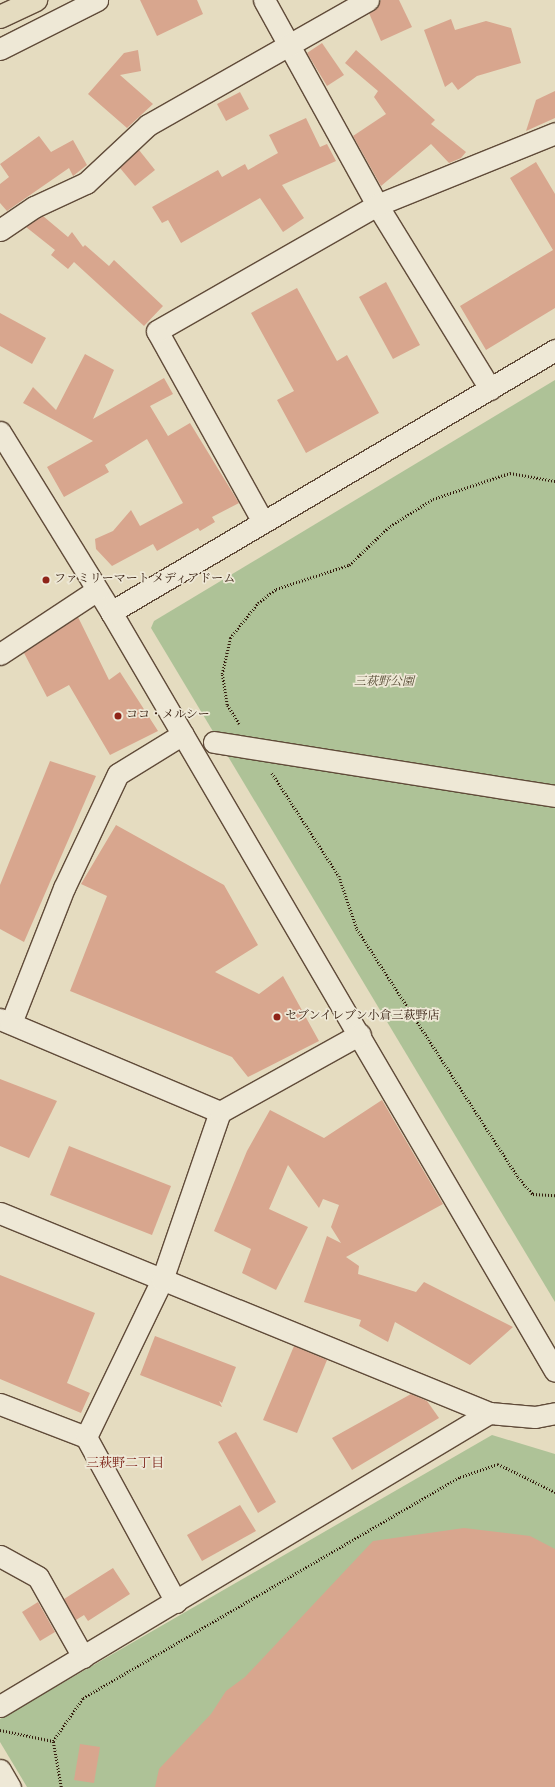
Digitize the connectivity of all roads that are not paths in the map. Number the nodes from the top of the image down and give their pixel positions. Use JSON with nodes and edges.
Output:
{"nodes":[{"id":1,"x":36,"y":0,"type":"edge"},
{"id":2,"x":97,"y":0,"type":"edge"},
{"id":3,"x":264,"y":0,"type":"edge"},
{"id":4,"x":368,"y":0,"type":"edge"},
{"id":5,"x":0,"y":17,"type":"edge"},
{"id":6,"x":290,"y":46,"type":"junction"},
{"id":7,"x":0,"y":49,"type":"edge"},
{"id":8,"x":555,"y":133,"type":"edge"},
{"id":9,"x":377,"y":205,"type":"junction"},
{"id":10,"x":0,"y":230,"type":"edge"},
{"id":11,"x":555,"y":350,"type":"edge"},
{"id":12,"x":490,"y":389,"type":"junction"},
{"id":13,"x":0,"y":432,"type":"edge"},
{"id":14,"x":263,"y":522,"type":"junction"},
{"id":15,"x":97,"y":590,"type":"junction"},
{"id":16,"x":111,"y":612,"type":"junction"},
{"id":17,"x":0,"y":654,"type":"edge"},
{"id":18,"x":183,"y":734,"type":"junction"},
{"id":19,"x":214,"y":742,"type":"dead end"},
{"id":20,"x":555,"y":796,"type":"edge"},
{"id":21,"x":5,"y":1021,"type":"edge"},
{"id":22,"x":360,"y":1034,"type":"junction"},
{"id":23,"x":220,"y":1112,"type":"junction"},
{"id":24,"x":0,"y":1213,"type":"edge"},
{"id":25,"x":162,"y":1280,"type":"junction"},
{"id":26,"x":555,"y":1371,"type":"edge"},
{"id":27,"x":0,"y":1404,"type":"edge"},
{"id":28,"x":488,"y":1413,"type":"junction"},
{"id":29,"x":555,"y":1413,"type":"edge"},
{"id":30,"x":86,"y":1437,"type":"junction"},
{"id":31,"x":0,"y":1556,"type":"edge"},
{"id":32,"x":176,"y":1602,"type":"junction"},
{"id":33,"x":82,"y":1657,"type":"junction"},
{"id":34,"x":0,"y":1706,"type":"edge"},
{"id":35,"x":0,"y":1770,"type":"edge"},
{"id":36,"x":10,"y":1787,"type":"edge"}],
"edges":[{"from":1,"to":5,"type":"highway"},
{"from":2,"to":7,"type":"street"},
{"from":3,"to":6,"type":"street"},
{"from":4,"to":6,"type":"street"},
{"from":6,"to":9,"type":"street"},
{"from":6,"to":10,"type":"street"},
{"from":8,"to":9,"type":"street"},
{"from":9,"to":12,"type":"street"},
{"from":9,"to":14,"type":"street"},
{"from":11,"to":12,"type":"street"},
{"from":12,"to":14,"type":"street"},
{"from":13,"to":15,"type":"street"},
{"from":14,"to":16,"type":"street"},
{"from":15,"to":16,"type":"street"},
{"from":15,"to":17,"type":"street"},
{"from":16,"to":18,"type":"street"},
{"from":18,"to":21,"type":"street"},
{"from":18,"to":22,"type":"street"},
{"from":19,"to":20,"type":"street"},
{"from":21,"to":23,"type":"street"},
{"from":22,"to":23,"type":"street"},
{"from":22,"to":26,"type":"street"},
{"from":23,"to":25,"type":"street"},
{"from":24,"to":25,"type":"street"},
{"from":25,"to":28,"type":"street"},
{"from":25,"to":30,"type":"street"},
{"from":27,"to":30,"type":"street"},
{"from":28,"to":29,"type":"street"},
{"from":28,"to":32,"type":"street"},
{"from":30,"to":32,"type":"street"},
{"from":31,"to":33,"type":"street"},
{"from":32,"to":33,"type":"street"},
{"from":33,"to":34,"type":"street"},
{"from":35,"to":36,"type":"street"}]}
